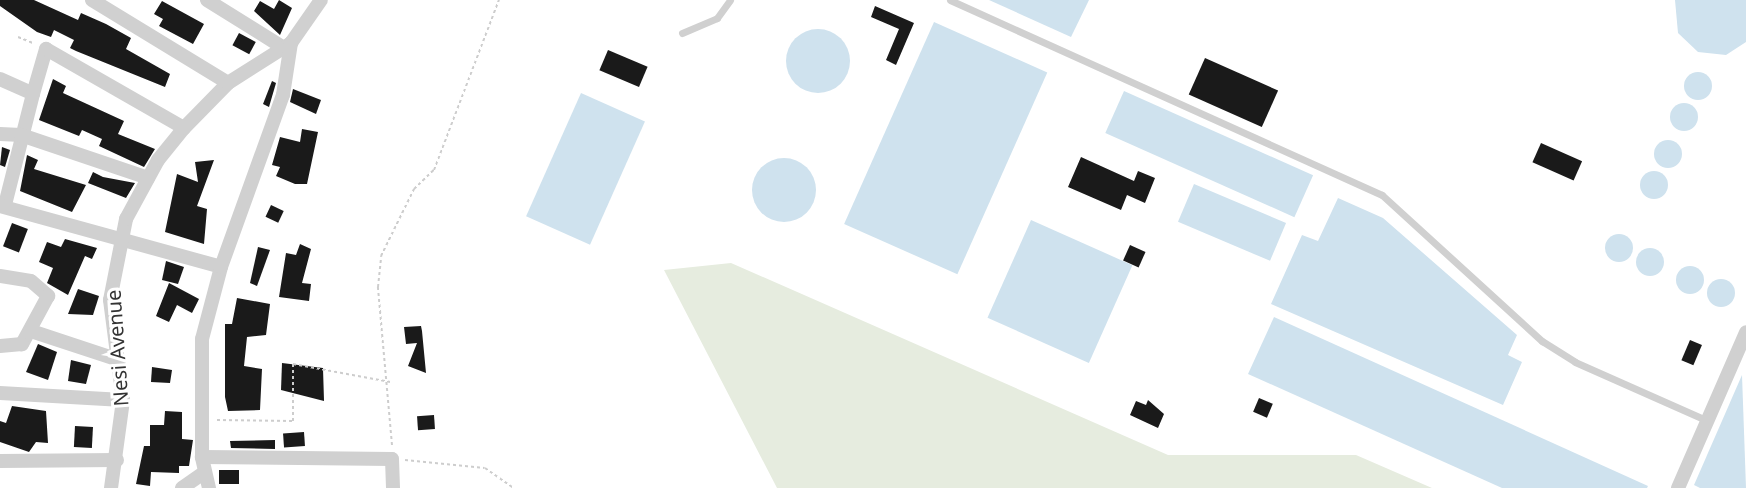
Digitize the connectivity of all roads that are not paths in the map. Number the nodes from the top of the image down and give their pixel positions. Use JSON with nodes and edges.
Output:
{"nodes":[{"id":1,"x":92,"y":0,"type":"edge"},
{"id":2,"x":207,"y":0,"type":"edge"},
{"id":3,"x":321,"y":0,"type":"edge"},
{"id":4,"x":730,"y":0,"type":"edge"},
{"id":5,"x":950,"y":0,"type":"edge"},
{"id":6,"x":682,"y":33,"type":"dead end"},
{"id":7,"x":285,"y":44,"type":"junction"},
{"id":8,"x":0,"y":79,"type":"edge"},
{"id":9,"x":228,"y":83,"type":"junction"},
{"id":10,"x":33,"y":94,"type":"junction"},
{"id":11,"x":184,"y":128,"type":"junction"},
{"id":12,"x":0,"y":134,"type":"edge"},
{"id":13,"x":21,"y":135,"type":"junction"},
{"id":14,"x":148,"y":178,"type":"junction"},
{"id":15,"x":2,"y":205,"type":"edge"},
{"id":16,"x":120,"y":239,"type":"junction"},
{"id":17,"x":221,"y":267,"type":"junction"},
{"id":18,"x":0,"y":276,"type":"edge"},
{"id":19,"x":31,"y":331,"type":"junction"},
{"id":20,"x":1746,"y":332,"type":"edge"},
{"id":21,"x":0,"y":346,"type":"edge"},
{"id":22,"x":119,"y":360,"type":"junction"},
{"id":23,"x":0,"y":393,"type":"edge"},
{"id":24,"x":123,"y":400,"type":"junction"},
{"id":25,"x":1708,"y":422,"type":"junction"},
{"id":26,"x":202,"y":457,"type":"junction"},
{"id":27,"x":117,"y":460,"type":"junction"},
{"id":28,"x":0,"y":461,"type":"edge"},
{"id":29,"x":205,"y":472,"type":"junction"},
{"id":30,"x":111,"y":488,"type":"edge"},
{"id":31,"x":182,"y":488,"type":"edge"},
{"id":32,"x":209,"y":488,"type":"edge"},
{"id":33,"x":393,"y":488,"type":"edge"},
{"id":34,"x":1678,"y":488,"type":"edge"}],
"edges":[{"from":1,"to":9,"type":"street"},
{"from":2,"to":7,"type":"street"},
{"from":3,"to":7,"type":"street","name":"Nesi Avenue"},
{"from":4,"to":6,"type":"lane"},
{"from":5,"to":25,"type":"lane"},
{"from":7,"to":9,"type":"street","name":"Nesi Avenue"},
{"from":7,"to":17,"type":"street"},
{"from":8,"to":10,"type":"street"},
{"from":9,"to":11,"type":"street","name":"Nesi Avenue"},
{"from":10,"to":11,"type":"street"},
{"from":10,"to":13,"type":"street"},
{"from":11,"to":14,"type":"street","name":"Nesi Avenue"},
{"from":12,"to":13,"type":"street"},
{"from":13,"to":14,"type":"street"},
{"from":13,"to":15,"type":"street"},
{"from":14,"to":16,"type":"street","name":"Nesi Avenue"},
{"from":15,"to":16,"type":"street"},
{"from":16,"to":17,"type":"street"},
{"from":16,"to":22,"type":"street","name":"Nesi Avenue"},
{"from":17,"to":26,"type":"street"},
{"from":18,"to":19,"type":"street"},
{"from":19,"to":21,"type":"street"},
{"from":19,"to":22,"type":"street"},
{"from":20,"to":25,"type":"street"},
{"from":22,"to":24,"type":"street","name":"Nesi Avenue"},
{"from":23,"to":24,"type":"street"},
{"from":24,"to":27,"type":"street","name":"Nesi Avenue"},
{"from":25,"to":34,"type":"street"},
{"from":26,"to":29,"type":"street"},
{"from":26,"to":33,"type":"street"},
{"from":27,"to":28,"type":"street"},
{"from":27,"to":30,"type":"street","name":"Nesi Avenue"},
{"from":29,"to":31,"type":"street"},
{"from":29,"to":32,"type":"street"}]}
